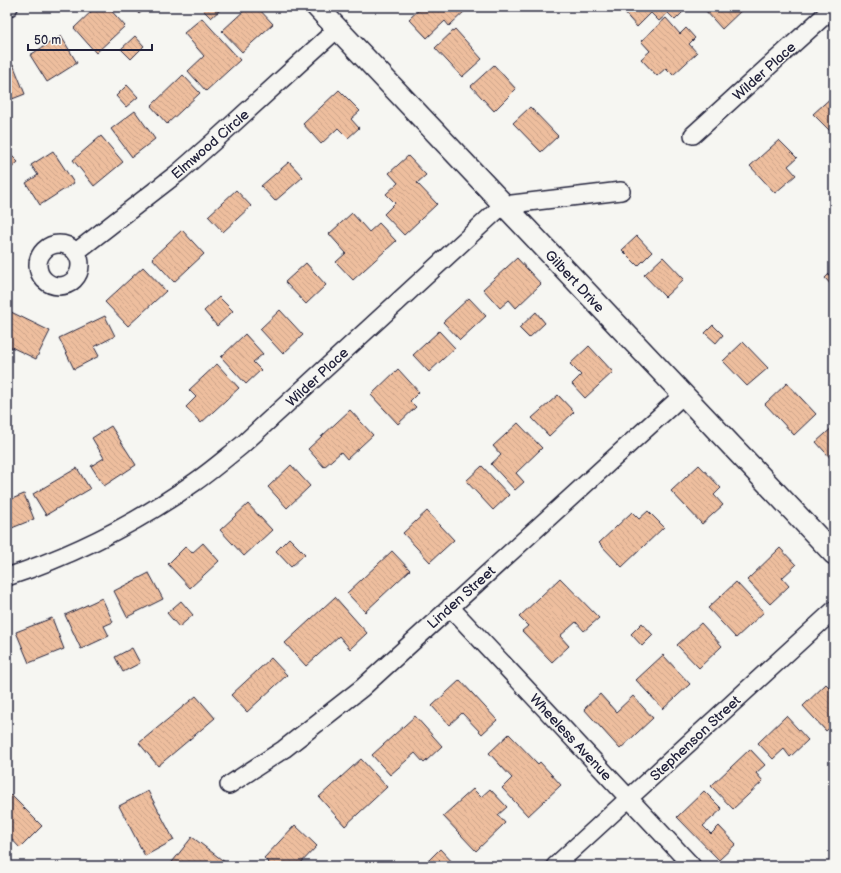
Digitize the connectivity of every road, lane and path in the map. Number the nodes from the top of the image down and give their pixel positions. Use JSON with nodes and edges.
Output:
{"nodes":[{"id":1,"x":317,"y":7,"type":"edge"},
{"id":2,"x":834,"y":7,"type":"edge"},
{"id":3,"x":337,"y":29,"type":"junction"},
{"id":4,"x":693,"y":135,"type":"dead end"},
{"id":5,"x":622,"y":191,"type":"dead end"},
{"id":6,"x":503,"y":205,"type":"junction"},
{"id":7,"x":76,"y":252,"type":"dead end"},
{"id":8,"x":683,"y":395,"type":"junction"},
{"id":9,"x":834,"y":554,"type":"edge"},
{"id":10,"x":7,"y":577,"type":"edge"},
{"id":11,"x":450,"y":607,"type":"junction"},
{"id":12,"x":834,"y":610,"type":"edge"},
{"id":13,"x":229,"y":786,"type":"dead end"},
{"id":14,"x":628,"y":799,"type":"junction"},
{"id":15,"x":555,"y":866,"type":"edge"},
{"id":16,"x":692,"y":866,"type":"edge"}],
"edges":[{"from":1,"to":3,"type":"street","name":"Gilbert Drive"},
{"from":2,"to":4,"type":"street","name":"Wilder Place"},
{"from":3,"to":6,"type":"street","name":"Gilbert Drive"},
{"from":3,"to":7,"type":"street","name":"Elmwood Circle"},
{"from":5,"to":6,"type":"street"},
{"from":6,"to":8,"type":"street","name":"Gilbert Drive"},
{"from":6,"to":10,"type":"street","name":"Wilder Place"},
{"from":8,"to":9,"type":"street","name":"Gilbert Drive"},
{"from":8,"to":11,"type":"street","name":"Linden Street"},
{"from":11,"to":13,"type":"street","name":"Linden Street"},
{"from":11,"to":14,"type":"street","name":"Wheeless Avenue"},
{"from":12,"to":14,"type":"street","name":"Stephenson Street"},
{"from":14,"to":15,"type":"street","name":"Stephenson Street"},
{"from":14,"to":16,"type":"street","name":"Wheeless Avenue"}]}
